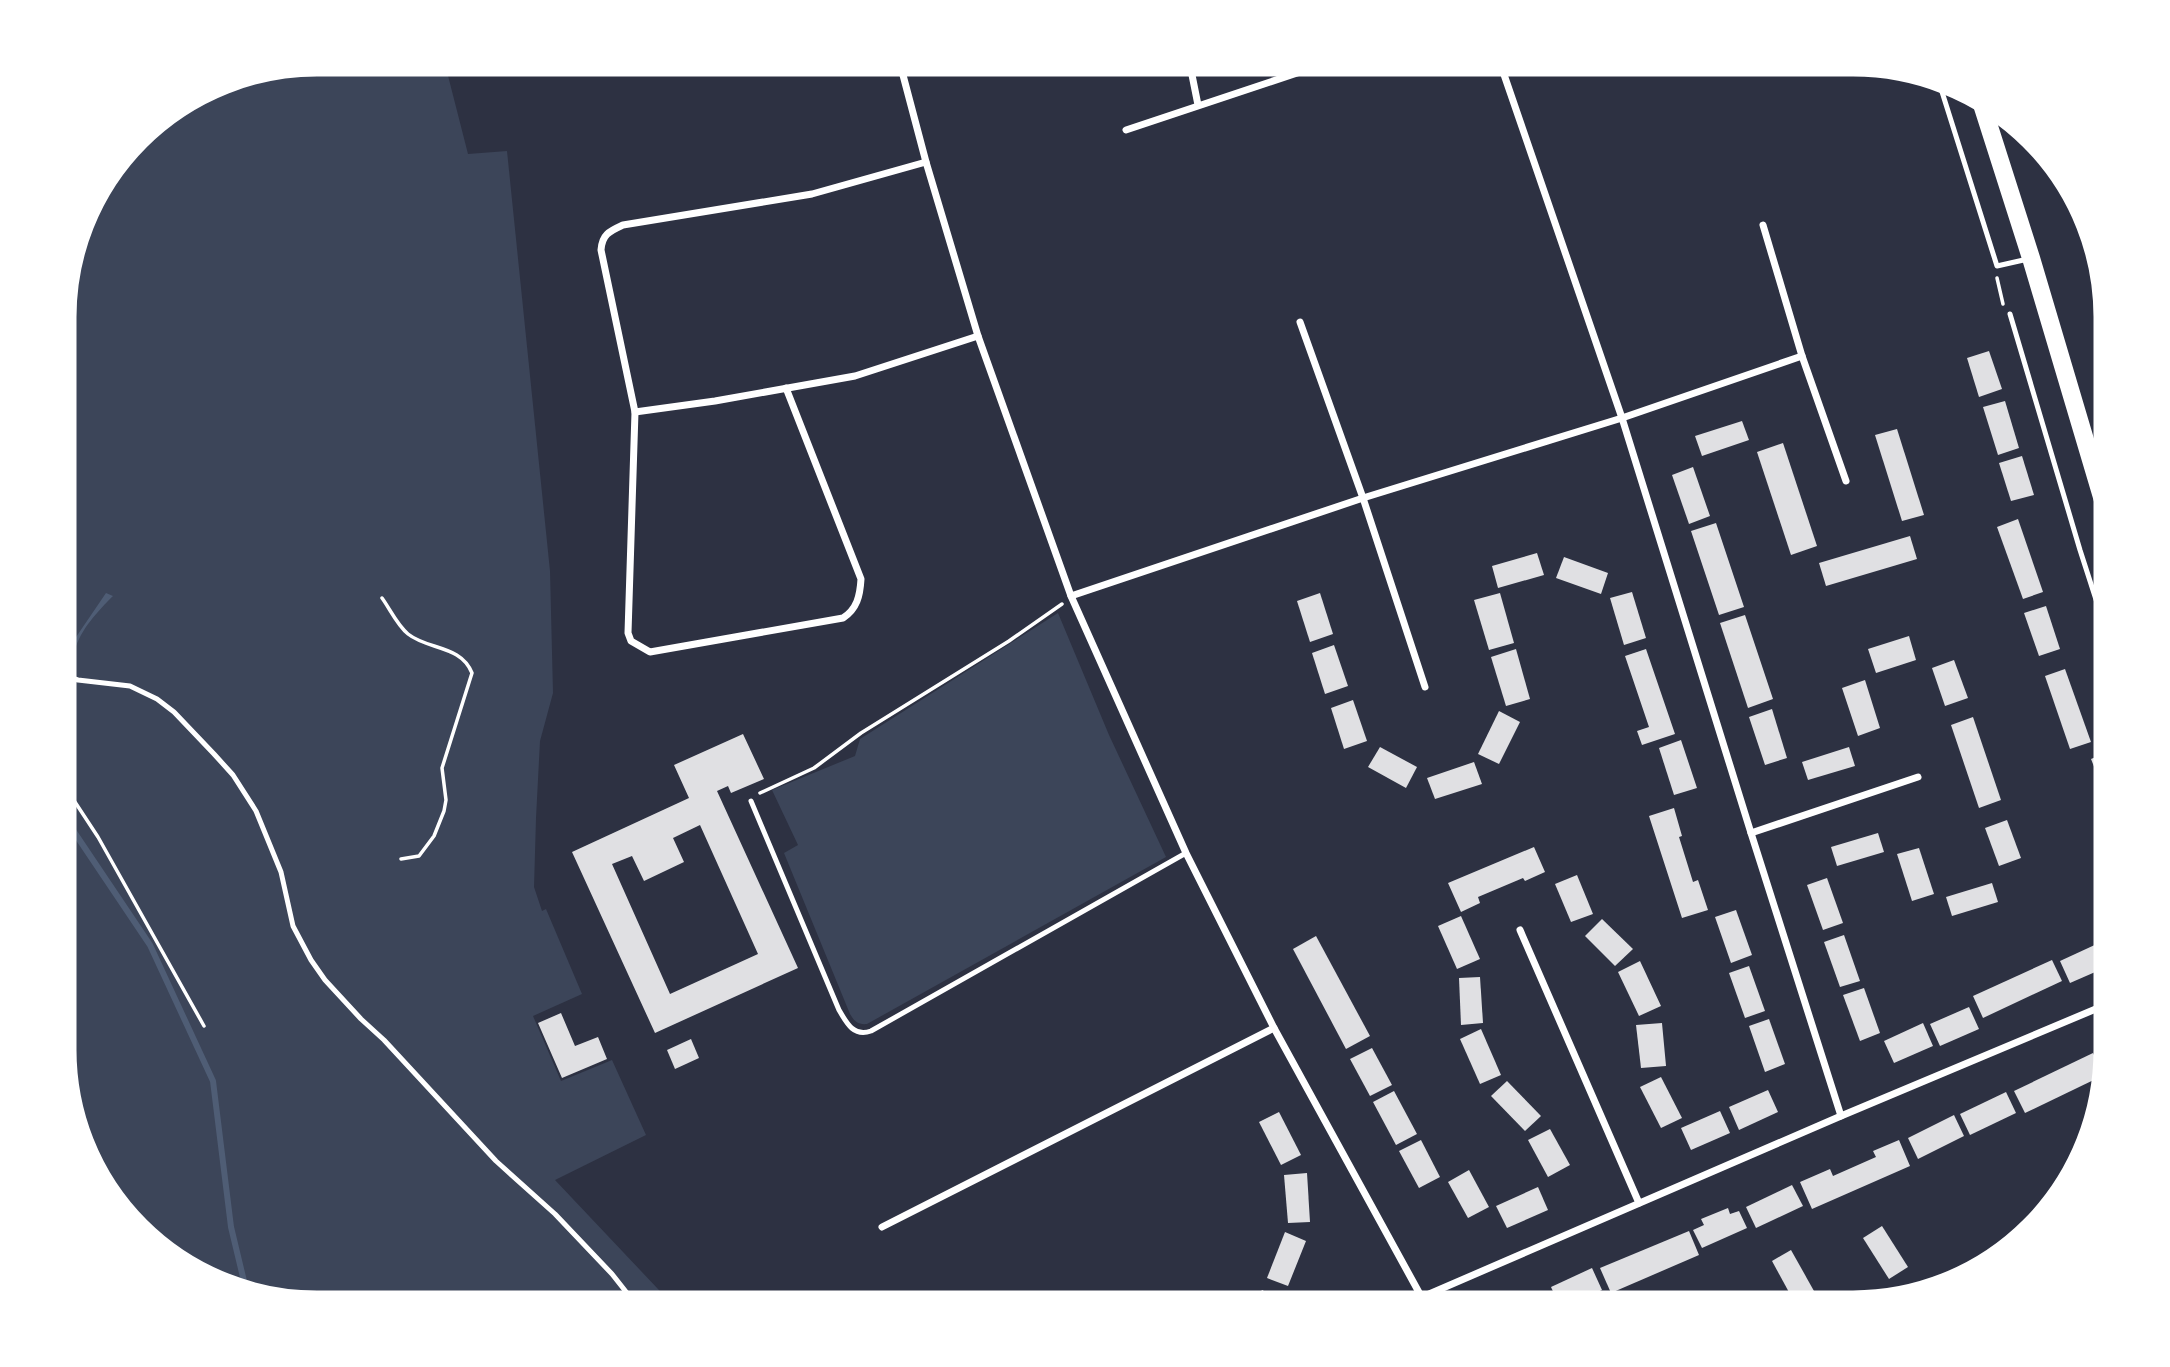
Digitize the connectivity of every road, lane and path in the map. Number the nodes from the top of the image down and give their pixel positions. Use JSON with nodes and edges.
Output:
{"nodes":[{"id":1,"x":902,"y":72,"type":"edge"},
{"id":2,"x":1191,"y":72,"type":"edge"},
{"id":3,"x":1297,"y":72,"type":"edge"},
{"id":4,"x":1503,"y":72,"type":"edge"},
{"id":5,"x":1941,"y":89,"type":"edge"},
{"id":6,"x":1198,"y":105,"type":"junction"},
{"id":7,"x":1984,"y":110,"type":"edge"},
{"id":8,"x":1126,"y":130,"type":"dead end"},
{"id":9,"x":926,"y":162,"type":"junction"},
{"id":10,"x":1763,"y":226,"type":"dead end"},
{"id":11,"x":2031,"y":258,"type":"junction"},
{"id":12,"x":1997,"y":266,"type":"junction"},
{"id":13,"x":2010,"y":314,"type":"joint"},
{"id":14,"x":1300,"y":322,"type":"dead end"},
{"id":15,"x":978,"y":336,"type":"junction"},
{"id":16,"x":1802,"y":356,"type":"junction"},
{"id":17,"x":786,"y":388,"type":"junction"},
{"id":18,"x":635,"y":412,"type":"junction"},
{"id":19,"x":1622,"y":418,"type":"junction"},
{"id":20,"x":1846,"y":481,"type":"dead end"},
{"id":21,"x":2098,"y":484,"type":"edge"},
{"id":22,"x":1363,"y":498,"type":"junction"},
{"id":23,"x":1071,"y":596,"type":"junction"},
{"id":24,"x":382,"y":598,"type":"dead end"},
{"id":25,"x":2098,"y":606,"type":"edge"},
{"id":26,"x":72,"y":678,"type":"edge"},
{"id":27,"x":1425,"y":687,"type":"dead end"},
{"id":28,"x":1918,"y":777,"type":"dead end"},
{"id":29,"x":72,"y":789,"type":"edge"},
{"id":30,"x":760,"y":793,"type":"dead end"},
{"id":31,"x":72,"y":800,"type":"joint"},
{"id":32,"x":751,"y":801,"type":"dead end"},
{"id":33,"x":1751,"y":833,"type":"junction"},
{"id":34,"x":1186,"y":853,"type":"junction"},
{"id":35,"x":401,"y":859,"type":"dead end"},
{"id":36,"x":1520,"y":930,"type":"dead end"},
{"id":37,"x":2098,"y":1008,"type":"edge"},
{"id":38,"x":204,"y":1026,"type":"dead end"},
{"id":39,"x":1274,"y":1028,"type":"junction"},
{"id":40,"x":1841,"y":1116,"type":"junction"},
{"id":41,"x":1639,"y":1203,"type":"junction"},
{"id":42,"x":882,"y":1227,"type":"dead end"},
{"id":43,"x":629,"y":1295,"type":"edge"},
{"id":44,"x":1421,"y":1295,"type":"edge"},
{"id":45,"x":1427,"y":1295,"type":"edge"}],
"edges":[{"from":1,"to":9,"type":"street"},
{"from":2,"to":6,"type":"street"},
{"from":3,"to":6,"type":"street"},
{"from":4,"to":19,"type":"street"},
{"from":5,"to":12,"type":"lane"},
{"from":6,"to":8,"type":"street"},
{"from":7,"to":11,"type":"main road"},
{"from":9,"to":15,"type":"street"},
{"from":9,"to":18,"type":"street"},
{"from":10,"to":16,"type":"street"},
{"from":11,"to":12,"type":"lane"},
{"from":11,"to":21,"type":"main road"},
{"from":12,"to":13,"type":"path"},
{"from":13,"to":25,"type":"lane"},
{"from":14,"to":22,"type":"street"},
{"from":15,"to":17,"type":"street"},
{"from":15,"to":23,"type":"street"},
{"from":16,"to":19,"type":"street"},
{"from":16,"to":20,"type":"street"},
{"from":17,"to":18,"type":"street"},
{"from":17,"to":18,"type":"street"},
{"from":19,"to":22,"type":"street"},
{"from":19,"to":33,"type":"street"},
{"from":22,"to":23,"type":"street"},
{"from":22,"to":27,"type":"street"},
{"from":23,"to":30,"type":"path"},
{"from":23,"to":34,"type":"street"},
{"from":24,"to":35,"type":"path"},
{"from":26,"to":43,"type":"lane"},
{"from":28,"to":33,"type":"street"},
{"from":29,"to":31,"type":"path"},
{"from":31,"to":38,"type":"path"},
{"from":32,"to":34,"type":"lane"},
{"from":33,"to":40,"type":"street"},
{"from":34,"to":39,"type":"street"},
{"from":36,"to":41,"type":"street"},
{"from":37,"to":40,"type":"street"},
{"from":39,"to":42,"type":"street"},
{"from":39,"to":44,"type":"street"},
{"from":40,"to":41,"type":"street"},
{"from":41,"to":45,"type":"street"}]}
